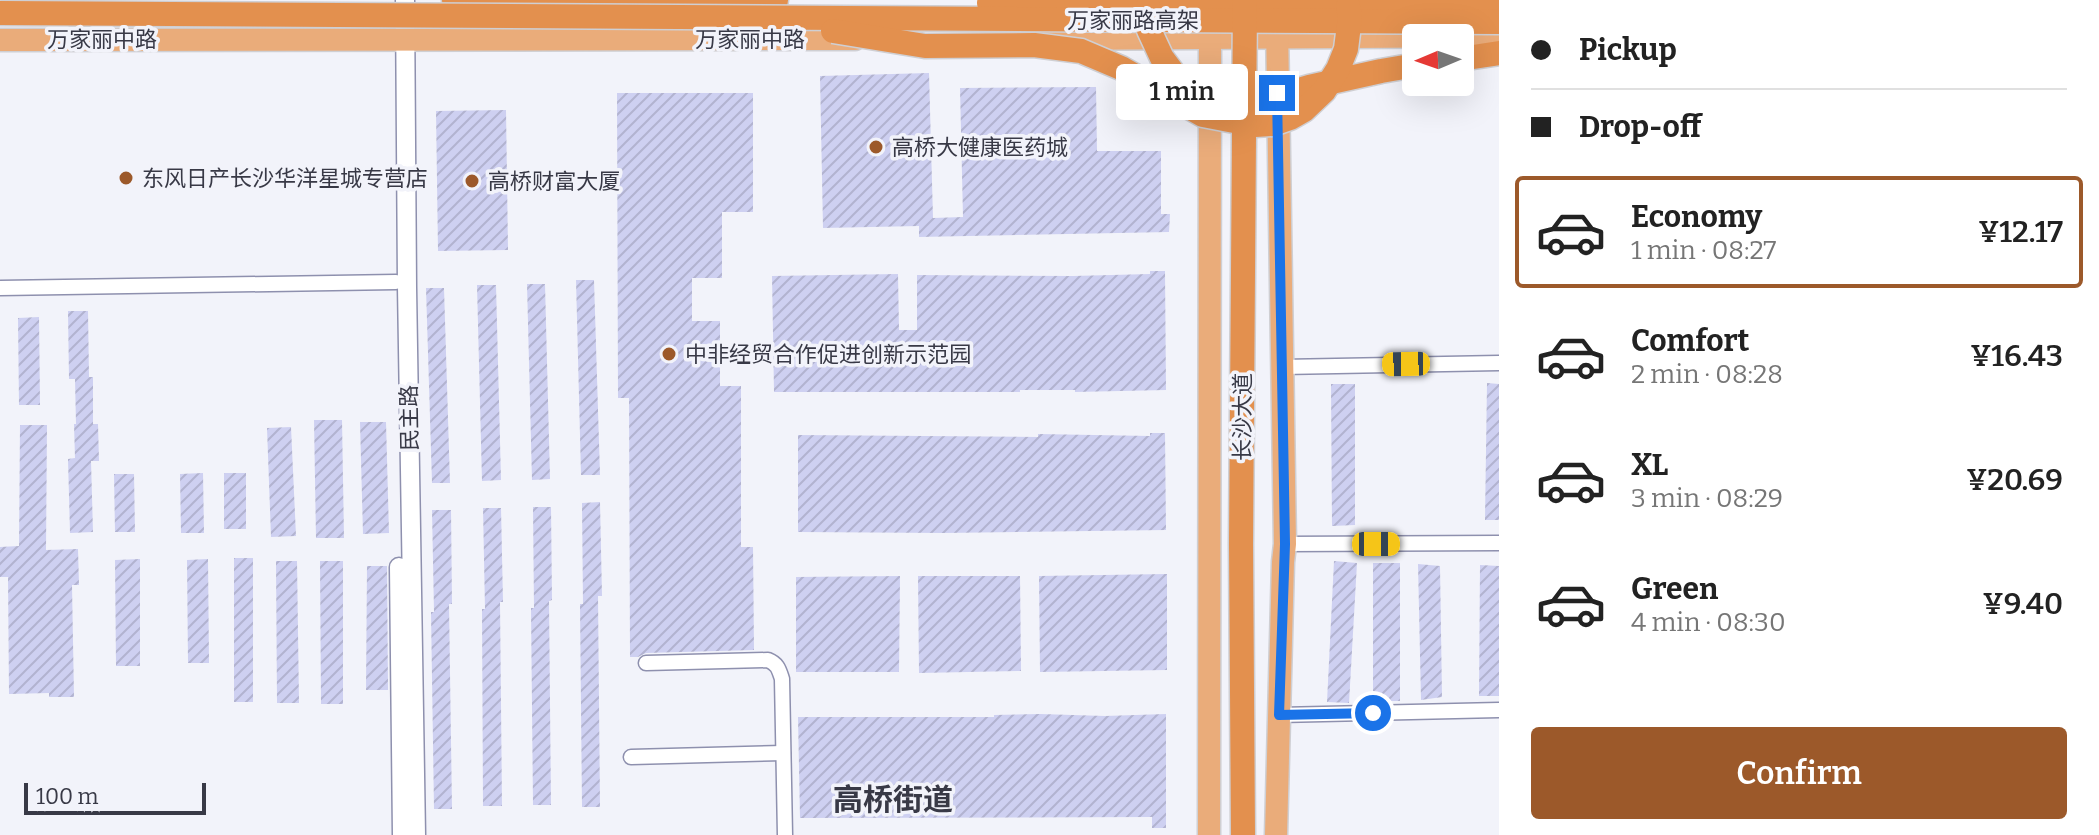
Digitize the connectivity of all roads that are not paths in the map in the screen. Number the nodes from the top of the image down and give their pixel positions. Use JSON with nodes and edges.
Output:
{"nodes":[{"id":1,"x":393,"y":0,"type":"edge"},
{"id":2,"x":405,"y":0,"type":"edge"},
{"id":3,"x":454,"y":0,"type":"edge"},
{"id":4,"x":1148,"y":0,"type":"edge"},
{"id":5,"x":1209,"y":0,"type":"edge"},
{"id":6,"x":1228,"y":0,"type":"edge"},
{"id":7,"x":1245,"y":0,"type":"edge"},
{"id":8,"x":1277,"y":0,"type":"edge"},
{"id":9,"x":1347,"y":0,"type":"edge"},
{"id":10,"x":1499,"y":4,"type":"edge"},
{"id":11,"x":765,"y":7,"type":"edge"},
{"id":12,"x":0,"y":13,"type":"edge"},
{"id":13,"x":1499,"y":22,"type":"edge"},
{"id":14,"x":1277,"y":36,"type":"junction"},
{"id":15,"x":1499,"y":36,"type":"edge"},
{"id":16,"x":399,"y":39,"type":"junction"},
{"id":17,"x":1211,"y":39,"type":"junction"},
{"id":18,"x":0,"y":40,"type":"edge"},
{"id":19,"x":1499,"y":53,"type":"edge"},
{"id":20,"x":1474,"y":57,"type":"edge"},
{"id":21,"x":1402,"y":67,"type":"edge"},
{"id":22,"x":396,"y":282,"type":"junction"},
{"id":23,"x":0,"y":288,"type":"edge"},
{"id":24,"x":1499,"y":363,"type":"edge"},
{"id":25,"x":1282,"y":367,"type":"junction"},
{"id":26,"x":1499,"y":543,"type":"edge"},
{"id":27,"x":1285,"y":544,"type":"junction"},
{"id":28,"x":646,"y":663,"type":"dead end"},
{"id":29,"x":1499,"y":710,"type":"edge"},
{"id":30,"x":1279,"y":715,"type":"junction"},
{"id":31,"x":783,"y":753,"type":"junction"},
{"id":32,"x":631,"y":757,"type":"dead end"},
{"id":33,"x":402,"y":835,"type":"edge"},
{"id":34,"x":416,"y":835,"type":"edge"},
{"id":35,"x":785,"y":835,"type":"edge"},
{"id":36,"x":1209,"y":835,"type":"edge"},
{"id":37,"x":1230,"y":835,"type":"edge"},
{"id":38,"x":1243,"y":835,"type":"edge"},
{"id":39,"x":1276,"y":835,"type":"edge"}],
"edges":[{"from":1,"to":16,"type":"street","name":"民主路"},
{"from":2,"to":16,"type":"street","name":"民主路"},
{"from":3,"to":11,"type":"highway","name":"万家丽路高架"},
{"from":4,"to":21,"type":"highway","bridge":true},
{"from":5,"to":17,"type":"main road"},
{"from":6,"to":37,"type":"highway","name":"长沙大道","bridge":true},
{"from":7,"to":38,"type":"highway","name":"长沙大道","bridge":true},
{"from":8,"to":14,"type":"main road"},
{"from":9,"to":11,"type":"highway","bridge":true},
{"from":10,"to":11,"type":"highway","name":"万家丽路高架","bridge":true},
{"from":11,"to":12,"type":"highway","name":"万家丽路高架","bridge":true},
{"from":11,"to":13,"type":"highway","name":"万家丽路高架","bridge":true},
{"from":14,"to":15,"type":"main road","name":"万家丽中路"},
{"from":14,"to":17,"type":"main road","name":"万家丽中路"},
{"from":14,"to":25,"type":"main road"},
{"from":16,"to":17,"type":"main road","name":"万家丽中路"},
{"from":16,"to":18,"type":"main road","name":"万家丽中路"},
{"from":16,"to":22,"type":"street","name":"民主路"},
{"from":16,"to":34,"type":"street","name":"民主路"},
{"from":17,"to":36,"type":"main road"},
{"from":19,"to":20,"type":"highway"},
{"from":22,"to":23,"type":"street"},
{"from":22,"to":33,"type":"street","name":"民主路"},
{"from":24,"to":25,"type":"street"},
{"from":25,"to":27,"type":"main road"},
{"from":26,"to":27,"type":"street"},
{"from":27,"to":30,"type":"main road"},
{"from":28,"to":31,"type":"street"},
{"from":29,"to":30,"type":"street"},
{"from":30,"to":39,"type":"main road"},
{"from":31,"to":32,"type":"street"},
{"from":31,"to":35,"type":"street"}]}
